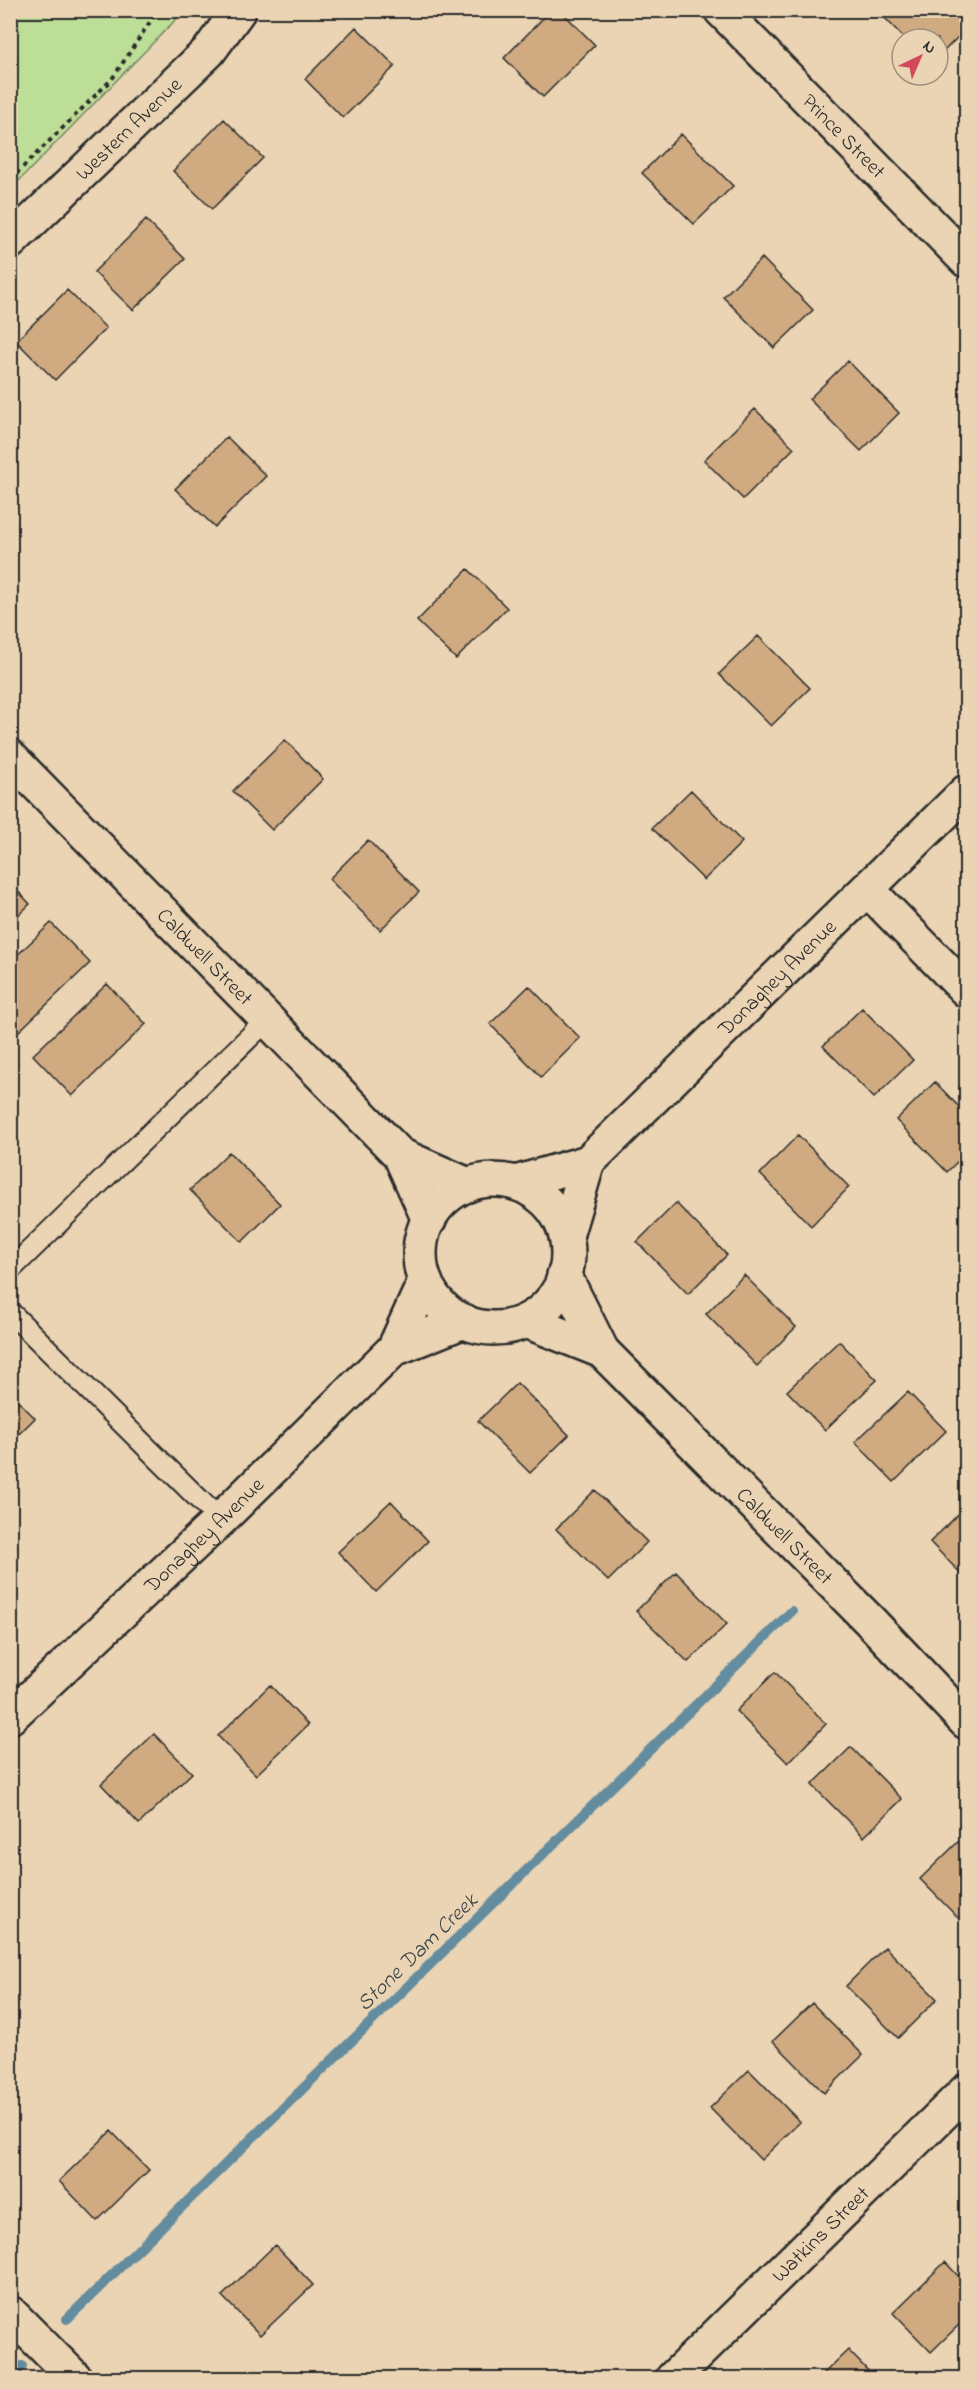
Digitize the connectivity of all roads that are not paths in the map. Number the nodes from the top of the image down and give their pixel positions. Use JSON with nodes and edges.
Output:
{"nodes":[{"id":1,"x":239,"y":10,"type":"edge"},
{"id":2,"x":721,"y":10,"type":"edge"},
{"id":3,"x":10,"y":242,"type":"edge"},
{"id":4,"x":966,"y":260,"type":"edge"},
{"id":5,"x":10,"y":757,"type":"edge"},
{"id":6,"x":966,"y":792,"type":"edge"},
{"id":7,"x":868,"y":890,"type":"junction"},
{"id":8,"x":966,"y":990,"type":"edge"},
{"id":9,"x":267,"y":1020,"type":"junction"},
{"id":10,"x":400,"y":1155,"type":"junction"},
{"id":11,"x":588,"y":1162,"type":"junction"},
{"id":12,"x":515,"y":1183,"type":"junction"},
{"id":13,"x":468,"y":1185,"type":"junction"},
{"id":14,"x":429,"y":1220,"type":"junction"},
{"id":15,"x":566,"y":1236,"type":"junction"},
{"id":16,"x":10,"y":1270,"type":"edge"},
{"id":17,"x":564,"y":1275,"type":"junction"},
{"id":18,"x":425,"y":1281,"type":"junction"},
{"id":19,"x":10,"y":1312,"type":"edge"},
{"id":20,"x":526,"y":1321,"type":"junction"},
{"id":21,"x":464,"y":1322,"type":"junction"},
{"id":22,"x":394,"y":1349,"type":"junction"},
{"id":23,"x":603,"y":1351,"type":"junction"},
{"id":24,"x":220,"y":1520,"type":"junction"},
{"id":25,"x":10,"y":1717,"type":"edge"},
{"id":26,"x":966,"y":1722,"type":"edge"},
{"id":27,"x":966,"y":2091,"type":"edge"},
{"id":28,"x":10,"y":2313,"type":"edge"},
{"id":29,"x":75,"y":2379,"type":"edge"},
{"id":30,"x":673,"y":2379,"type":"edge"}],
"edges":[{"from":1,"to":3,"type":"street","name":"Western Avenue"},
{"from":2,"to":4,"type":"street","name":"Prince Street"},
{"from":5,"to":9,"type":"street","name":"Caldwell Street"},
{"from":6,"to":7,"type":"street","name":"Donaghey Avenue"},
{"from":7,"to":8,"type":"street"},
{"from":7,"to":11,"type":"street","name":"Donaghey Avenue"},
{"from":9,"to":10,"type":"street","name":"Caldwell Street"},
{"from":9,"to":16,"type":"lane"},
{"from":10,"to":13,"type":"street","name":"Caldwell Street"},
{"from":10,"to":14,"type":"street","name":"Caldwell Street"},
{"from":11,"to":12,"type":"street","name":"Donaghey Avenue"},
{"from":11,"to":15,"type":"street","name":"Donaghey Avenue"},
{"from":12,"to":13,"type":"street"},
{"from":12,"to":15,"type":"street"},
{"from":13,"to":14,"type":"street"},
{"from":14,"to":18,"type":"street"},
{"from":15,"to":17,"type":"street"},
{"from":17,"to":20,"type":"street"},
{"from":17,"to":23,"type":"street","name":"Caldwell Street"},
{"from":18,"to":21,"type":"street"},
{"from":18,"to":22,"type":"street","name":"Donaghey Avenue"},
{"from":19,"to":24,"type":"lane"},
{"from":20,"to":21,"type":"street"},
{"from":20,"to":23,"type":"street","name":"Caldwell Street"},
{"from":21,"to":22,"type":"street","name":"Donaghey Avenue"},
{"from":22,"to":24,"type":"street","name":"Donaghey Avenue"},
{"from":23,"to":26,"type":"street","name":"Caldwell Street"},
{"from":24,"to":25,"type":"street","name":"Donaghey Avenue"},
{"from":27,"to":30,"type":"street","name":"Watkins Street"},
{"from":28,"to":29,"type":"street"}]}
